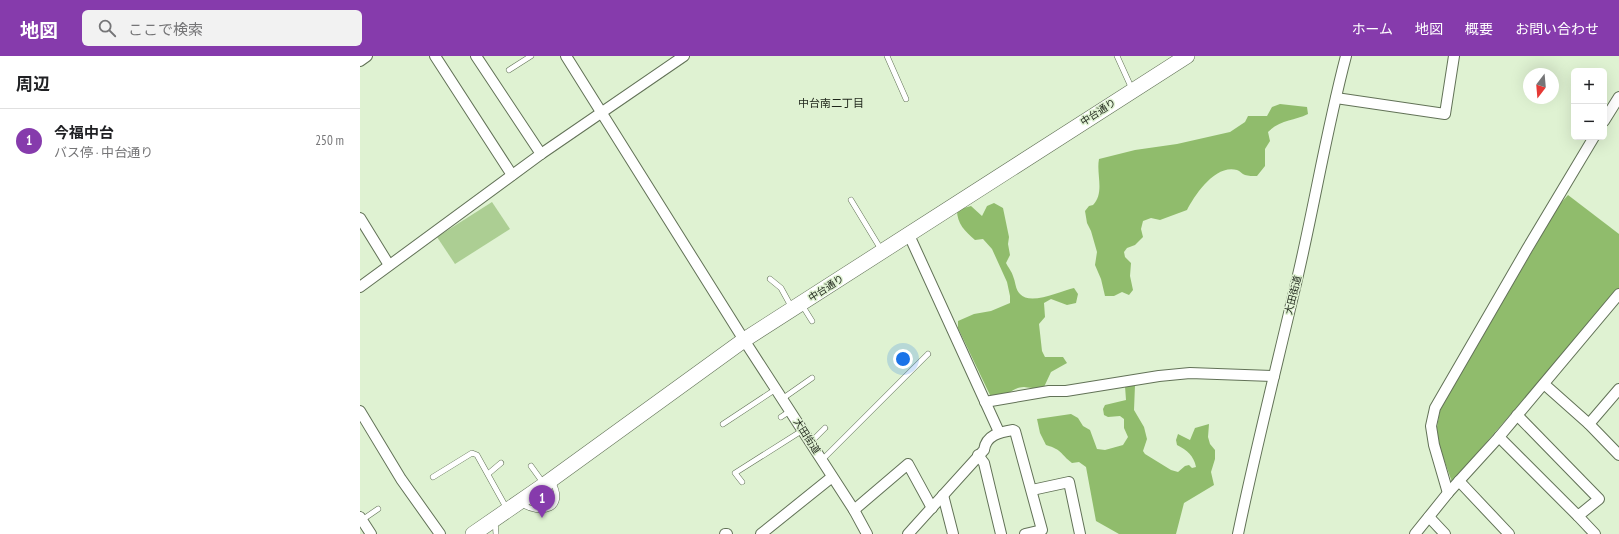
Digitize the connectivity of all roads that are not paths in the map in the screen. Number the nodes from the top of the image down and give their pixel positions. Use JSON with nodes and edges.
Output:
{"nodes":[{"id":1,"x":367,"y":56,"type":"edge"},
{"id":2,"x":435,"y":56,"type":"edge"},
{"id":3,"x":476,"y":56,"type":"edge"},
{"id":4,"x":531,"y":56,"type":"edge"},
{"id":5,"x":566,"y":56,"type":"edge"},
{"id":6,"x":684,"y":56,"type":"edge"},
{"id":7,"x":887,"y":56,"type":"edge"},
{"id":8,"x":1117,"y":56,"type":"edge"},
{"id":9,"x":1187,"y":56,"type":"edge"},
{"id":10,"x":1346,"y":56,"type":"edge"},
{"id":11,"x":1454,"y":56,"type":"edge"},
{"id":12,"x":360,"y":61,"type":"edge"},
{"id":13,"x":509,"y":70,"type":"dead end"},
{"id":14,"x":1133,"y":90,"type":"junction"},
{"id":15,"x":1619,"y":97,"type":"edge"},
{"id":16,"x":1336,"y":98,"type":"junction"},
{"id":17,"x":906,"y":99,"type":"dead end"},
{"id":18,"x":600,"y":112,"type":"junction"},
{"id":19,"x":1607,"y":116,"type":"edge"},
{"id":20,"x":1592,"y":140,"type":"edge"},
{"id":21,"x":540,"y":154,"type":"junction"},
{"id":22,"x":512,"y":175,"type":"junction"},
{"id":23,"x":851,"y":200,"type":"dead end"},
{"id":24,"x":360,"y":218,"type":"edge"},
{"id":25,"x":909,"y":235,"type":"junction"},
{"id":26,"x":882,"y":252,"type":"junction"},
{"id":27,"x":389,"y":265,"type":"junction"},
{"id":28,"x":770,"y":279,"type":"dead end"},
{"id":29,"x":360,"y":287,"type":"edge"},
{"id":30,"x":1619,"y":294,"type":"edge"},
{"id":31,"x":797,"y":306,"type":"junction"},
{"id":32,"x":812,"y":321,"type":"dead end"},
{"id":33,"x":744,"y":340,"type":"junction"},
{"id":34,"x":928,"y":354,"type":"dead end"},
{"id":35,"x":1274,"y":376,"type":"junction"},
{"id":36,"x":812,"y":378,"type":"dead end"},
{"id":37,"x":1544,"y":384,"type":"junction"},
{"id":38,"x":776,"y":388,"type":"junction"},
{"id":39,"x":1619,"y":389,"type":"edge"},
{"id":40,"x":782,"y":398,"type":"junction"},
{"id":41,"x":985,"y":402,"type":"junction"},
{"id":42,"x":360,"y":411,"type":"edge"},
{"id":43,"x":790,"y":411,"type":"junction"},
{"id":44,"x":1517,"y":416,"type":"junction"},
{"id":45,"x":781,"y":417,"type":"dead end"},
{"id":46,"x":723,"y":424,"type":"dead end"},
{"id":47,"x":1589,"y":424,"type":"junction"},
{"id":48,"x":825,"y":428,"type":"dead end"},
{"id":49,"x":803,"y":430,"type":"junction"},
{"id":50,"x":999,"y":432,"type":"junction"},
{"id":51,"x":1499,"y":437,"type":"junction"},
{"id":52,"x":811,"y":442,"type":"junction"},
{"id":53,"x":978,"y":455,"type":"junction"},
{"id":54,"x":1619,"y":455,"type":"edge"},
{"id":55,"x":822,"y":460,"type":"junction"},
{"id":56,"x":501,"y":463,"type":"dead end"},
{"id":57,"x":531,"y":466,"type":"dead end"},
{"id":58,"x":488,"y":474,"type":"junction"},
{"id":59,"x":433,"y":477,"type":"dead end"},
{"id":60,"x":832,"y":477,"type":"junction"},
{"id":61,"x":1459,"y":481,"type":"junction"},
{"id":62,"x":742,"y":482,"type":"dead end"},
{"id":63,"x":548,"y":483,"type":"junction"},
{"id":64,"x":1032,"y":490,"type":"junction"},
{"id":65,"x":1448,"y":493,"type":"junction"},
{"id":66,"x":943,"y":494,"type":"junction"},
{"id":67,"x":513,"y":507,"type":"junction"},
{"id":68,"x":932,"y":508,"type":"junction"},
{"id":69,"x":378,"y":509,"type":"dead end"},
{"id":70,"x":854,"y":510,"type":"junction"},
{"id":71,"x":1578,"y":516,"type":"junction"},
{"id":72,"x":1429,"y":517,"type":"junction"},
{"id":73,"x":361,"y":518,"type":"edge"},
{"id":74,"x":495,"y":519,"type":"junction"},
{"id":75,"x":1043,"y":532,"type":"edge"},
{"id":76,"x":371,"y":534,"type":"edge"},
{"id":77,"x":440,"y":534,"type":"edge"},
{"id":78,"x":473,"y":534,"type":"edge"},
{"id":79,"x":496,"y":534,"type":"edge"},
{"id":80,"x":762,"y":534,"type":"edge"},
{"id":81,"x":867,"y":534,"type":"edge"},
{"id":82,"x":908,"y":534,"type":"edge"},
{"id":83,"x":953,"y":534,"type":"edge"},
{"id":84,"x":1002,"y":534,"type":"edge"},
{"id":85,"x":1025,"y":534,"type":"edge"},
{"id":86,"x":1080,"y":534,"type":"edge"},
{"id":87,"x":1238,"y":534,"type":"edge"},
{"id":88,"x":1415,"y":534,"type":"edge"},
{"id":89,"x":1445,"y":534,"type":"edge"},
{"id":90,"x":1509,"y":534,"type":"edge"},
{"id":91,"x":1595,"y":534,"type":"edge"}],
"edges":[{"from":1,"to":12,"type":"street"},
{"from":2,"to":22,"type":"street"},
{"from":3,"to":21,"type":"street"},
{"from":4,"to":13,"type":"lane"},
{"from":5,"to":18,"type":"street","name":"大田街道"},
{"from":6,"to":18,"type":"street"},
{"from":7,"to":17,"type":"lane"},
{"from":8,"to":14,"type":"lane"},
{"from":9,"to":14,"type":"street","name":"中台通り"},
{"from":10,"to":16,"type":"street","name":"大田街道"},
{"from":11,"to":16,"type":"street"},
{"from":14,"to":25,"type":"street","name":"中台通り"},
{"from":15,"to":19,"type":"street"},
{"from":16,"to":35,"type":"street","name":"大田街道"},
{"from":18,"to":21,"type":"street"},
{"from":18,"to":33,"type":"street","name":"大田街道"},
{"from":20,"to":65,"type":"street"},
{"from":21,"to":22,"type":"street"},
{"from":22,"to":27,"type":"street"},
{"from":23,"to":26,"type":"lane"},
{"from":24,"to":27,"type":"street"},
{"from":25,"to":26,"type":"street","name":"中台通り"},
{"from":25,"to":41,"type":"street"},
{"from":26,"to":31,"type":"street","name":"中台通り"},
{"from":27,"to":29,"type":"street"},
{"from":28,"to":31,"type":"lane"},
{"from":30,"to":37,"type":"street"},
{"from":31,"to":32,"type":"lane"},
{"from":31,"to":33,"type":"street","name":"中台通り"},
{"from":33,"to":38,"type":"street","name":"大田街道"},
{"from":33,"to":63,"type":"street","name":"中台通り"},
{"from":34,"to":55,"type":"lane"},
{"from":35,"to":41,"type":"street"},
{"from":35,"to":87,"type":"street","name":"大田街道"},
{"from":36,"to":40,"type":"lane"},
{"from":37,"to":44,"type":"street"},
{"from":37,"to":47,"type":"street"},
{"from":38,"to":40,"type":"street","name":"大田街道"},
{"from":38,"to":46,"type":"lane"},
{"from":39,"to":47,"type":"street"},
{"from":40,"to":43,"type":"street","name":"大田街道"},
{"from":41,"to":50,"type":"street"},
{"from":42,"to":77,"type":"street"},
{"from":43,"to":45,"type":"lane"},
{"from":43,"to":49,"type":"street","name":"大田街道"},
{"from":44,"to":51,"type":"street"},
{"from":44,"to":71,"type":"street"},
{"from":47,"to":54,"type":"street"},
{"from":48,"to":52,"type":"lane"},
{"from":49,"to":52,"type":"street","name":"大田街道"},
{"from":49,"to":62,"type":"lane"},
{"from":50,"to":53,"type":"street"},
{"from":50,"to":64,"type":"street"},
{"from":51,"to":61,"type":"street"},
{"from":51,"to":71,"type":"street"},
{"from":52,"to":55,"type":"street","name":"大田街道"},
{"from":53,"to":66,"type":"street"},
{"from":53,"to":84,"type":"street"},
{"from":55,"to":60,"type":"street","name":"大田街道"},
{"from":56,"to":58,"type":"lane"},
{"from":57,"to":63,"type":"lane"},
{"from":58,"to":59,"type":"lane"},
{"from":58,"to":67,"type":"lane"},
{"from":60,"to":70,"type":"street","name":"大田街道"},
{"from":60,"to":80,"type":"street"},
{"from":61,"to":65,"type":"street"},
{"from":61,"to":90,"type":"street"},
{"from":63,"to":67,"type":"street","name":"中台通り"},
{"from":63,"to":67,"type":"lane"},
{"from":64,"to":75,"type":"street"},
{"from":64,"to":86,"type":"street"},
{"from":65,"to":72,"type":"street"},
{"from":66,"to":68,"type":"street"},
{"from":66,"to":83,"type":"street"},
{"from":67,"to":74,"type":"street","name":"中台通り"},
{"from":68,"to":70,"type":"street"},
{"from":68,"to":82,"type":"street"},
{"from":69,"to":73,"type":"lane"},
{"from":70,"to":81,"type":"street","name":"大田街道"},
{"from":71,"to":91,"type":"street"},
{"from":72,"to":88,"type":"street"},
{"from":72,"to":89,"type":"street"},
{"from":73,"to":76,"type":"street"},
{"from":74,"to":78,"type":"street","name":"中台通り"},
{"from":74,"to":79,"type":"lane"},
{"from":75,"to":85,"type":"street"}]}
